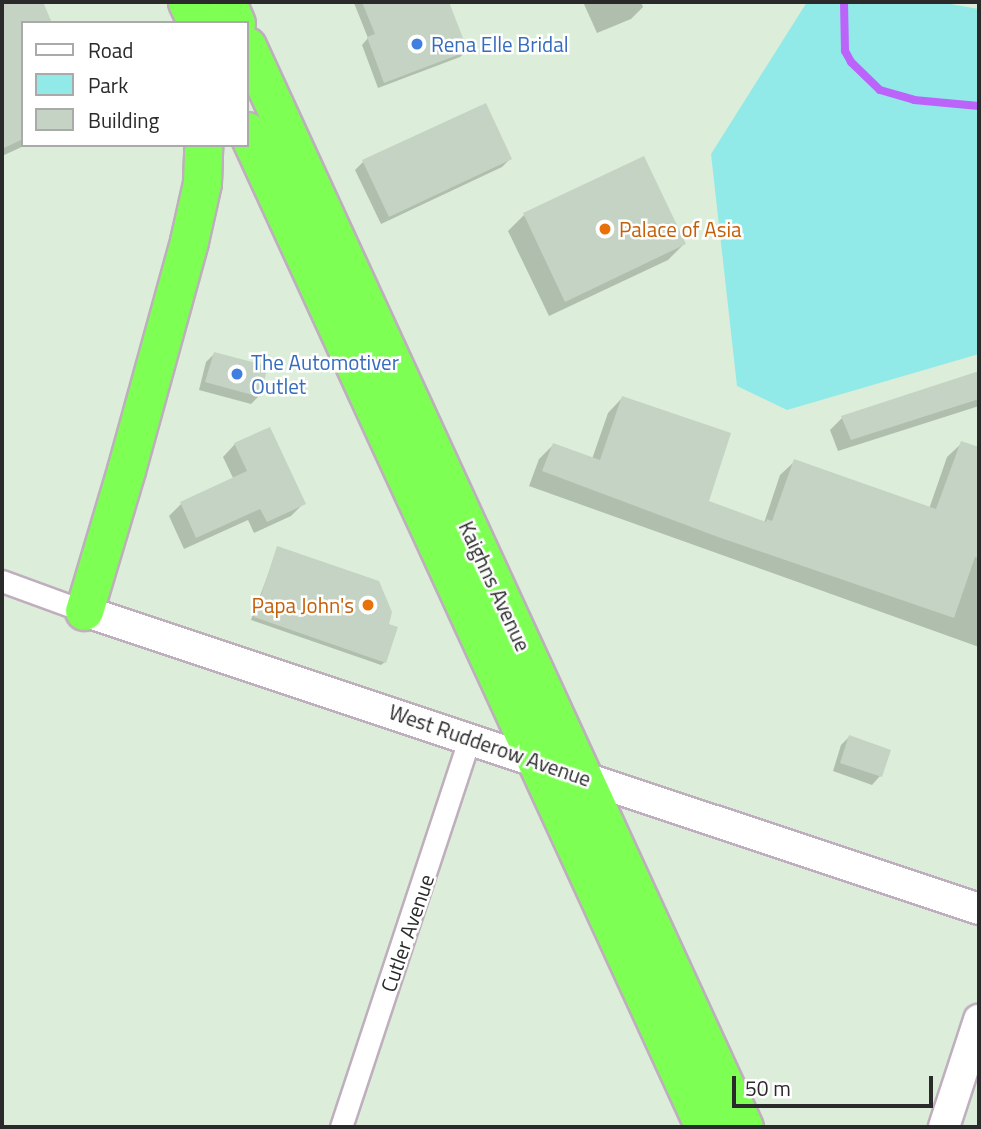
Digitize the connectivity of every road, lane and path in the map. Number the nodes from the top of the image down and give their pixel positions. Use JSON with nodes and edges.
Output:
{"nodes":[{"id":1,"x":187,"y":2,"type":"edge"},
{"id":2,"x":227,"y":2,"type":"edge"},
{"id":3,"x":190,"y":21,"type":"edge"},
{"id":4,"x":196,"y":21,"type":"edge"},
{"id":5,"x":235,"y":21,"type":"edge"},
{"id":6,"x":248,"y":48,"type":"edge"},
{"id":7,"x":248,"y":133,"type":"edge"},
{"id":8,"x":203,"y":147,"type":"edge"},
{"id":9,"x":2,"y":581,"type":"edge"},
{"id":10,"x":84,"y":611,"type":"junction"},
{"id":11,"x":470,"y":738,"type":"junction"},
{"id":12,"x":536,"y":759,"type":"junction"},
{"id":13,"x":584,"y":776,"type":"junction"},
{"id":14,"x":979,"y":909,"type":"edge"},
{"id":15,"x":979,"y":1020,"type":"edge"},
{"id":16,"x":341,"y":1127,"type":"edge"},
{"id":17,"x":704,"y":1127,"type":"edge"},
{"id":18,"x":744,"y":1127,"type":"edge"},
{"id":19,"x":944,"y":1127,"type":"edge"}],
"edges":[{"from":1,"to":3,"type":"highway"},
{"from":1,"to":4,"type":"highway"},
{"from":2,"to":5,"type":"highway"},
{"from":6,"to":13,"type":"highway","name":"Kaighns Avenue"},
{"from":7,"to":12,"type":"highway","name":"Kaighns Avenue"},
{"from":8,"to":10,"type":"highway"},
{"from":9,"to":10,"type":"street","name":"West Rudderow Avenue"},
{"from":10,"to":11,"type":"street","name":"West Rudderow Avenue"},
{"from":11,"to":12,"type":"street","name":"West Rudderow Avenue"},
{"from":11,"to":16,"type":"street","name":"Cutler Avenue"},
{"from":12,"to":13,"type":"street","name":"West Rudderow Avenue"},
{"from":12,"to":17,"type":"highway","name":"Kaighns Avenue"},
{"from":13,"to":14,"type":"street","name":"West Rudderow Avenue"},
{"from":13,"to":18,"type":"highway","name":"Kaighns Avenue"},
{"from":15,"to":19,"type":"street"}]}
